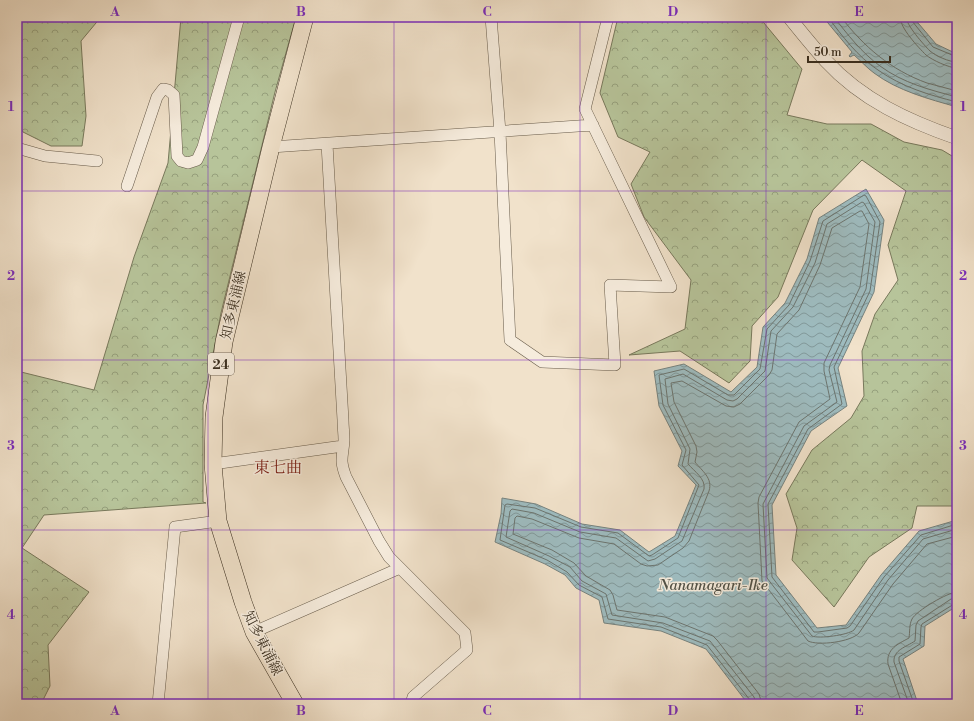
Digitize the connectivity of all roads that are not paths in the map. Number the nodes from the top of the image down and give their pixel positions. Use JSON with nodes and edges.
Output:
{"nodes":[{"id":1,"x":239,"y":17,"type":"edge"},
{"id":2,"x":305,"y":17,"type":"edge"},
{"id":3,"x":491,"y":17,"type":"edge"},
{"id":4,"x":608,"y":17,"type":"edge"},
{"id":5,"x":789,"y":17,"type":"edge"},
{"id":6,"x":593,"y":125,"type":"junction"},
{"id":7,"x":500,"y":132,"type":"junction"},
{"id":8,"x":957,"y":138,"type":"edge"},
{"id":9,"x":327,"y":144,"type":"junction"},
{"id":10,"x":271,"y":147,"type":"junction"},
{"id":11,"x":17,"y":148,"type":"edge"},
{"id":12,"x":97,"y":161,"type":"dead end"},
{"id":13,"x":127,"y":186,"type":"dead end"},
{"id":14,"x":343,"y":446,"type":"junction"},
{"id":15,"x":213,"y":464,"type":"junction"},
{"id":16,"x":218,"y":520,"type":"junction"},
{"id":17,"x":400,"y":568,"type":"junction"},
{"id":18,"x":254,"y":632,"type":"junction"},
{"id":19,"x":158,"y":704,"type":"edge"},
{"id":20,"x":295,"y":704,"type":"edge"},
{"id":21,"x":411,"y":704,"type":"edge"}],
"edges":[{"from":1,"to":13,"type":"street"},
{"from":2,"to":10,"type":"main road","name":"知多東浦線","number":"24"},
{"from":3,"to":7,"type":"street"},
{"from":4,"to":6,"type":"street"},
{"from":5,"to":8,"type":"street"},
{"from":6,"to":7,"type":"street"},
{"from":6,"to":7,"type":"street"},
{"from":7,"to":9,"type":"street"},
{"from":9,"to":10,"type":"street"},
{"from":9,"to":14,"type":"street"},
{"from":10,"to":15,"type":"main road","name":"知多東浦線","number":"24"},
{"from":11,"to":12,"type":"street"},
{"from":14,"to":15,"type":"street"},
{"from":14,"to":17,"type":"street"},
{"from":15,"to":16,"type":"main road","name":"知多東浦線","number":"24"},
{"from":16,"to":18,"type":"main road","name":"知多東浦線","number":"24"},
{"from":16,"to":19,"type":"street"},
{"from":17,"to":18,"type":"street"},
{"from":17,"to":21,"type":"street"},
{"from":18,"to":20,"type":"main road","name":"知多東浦線","number":"24"}]}
